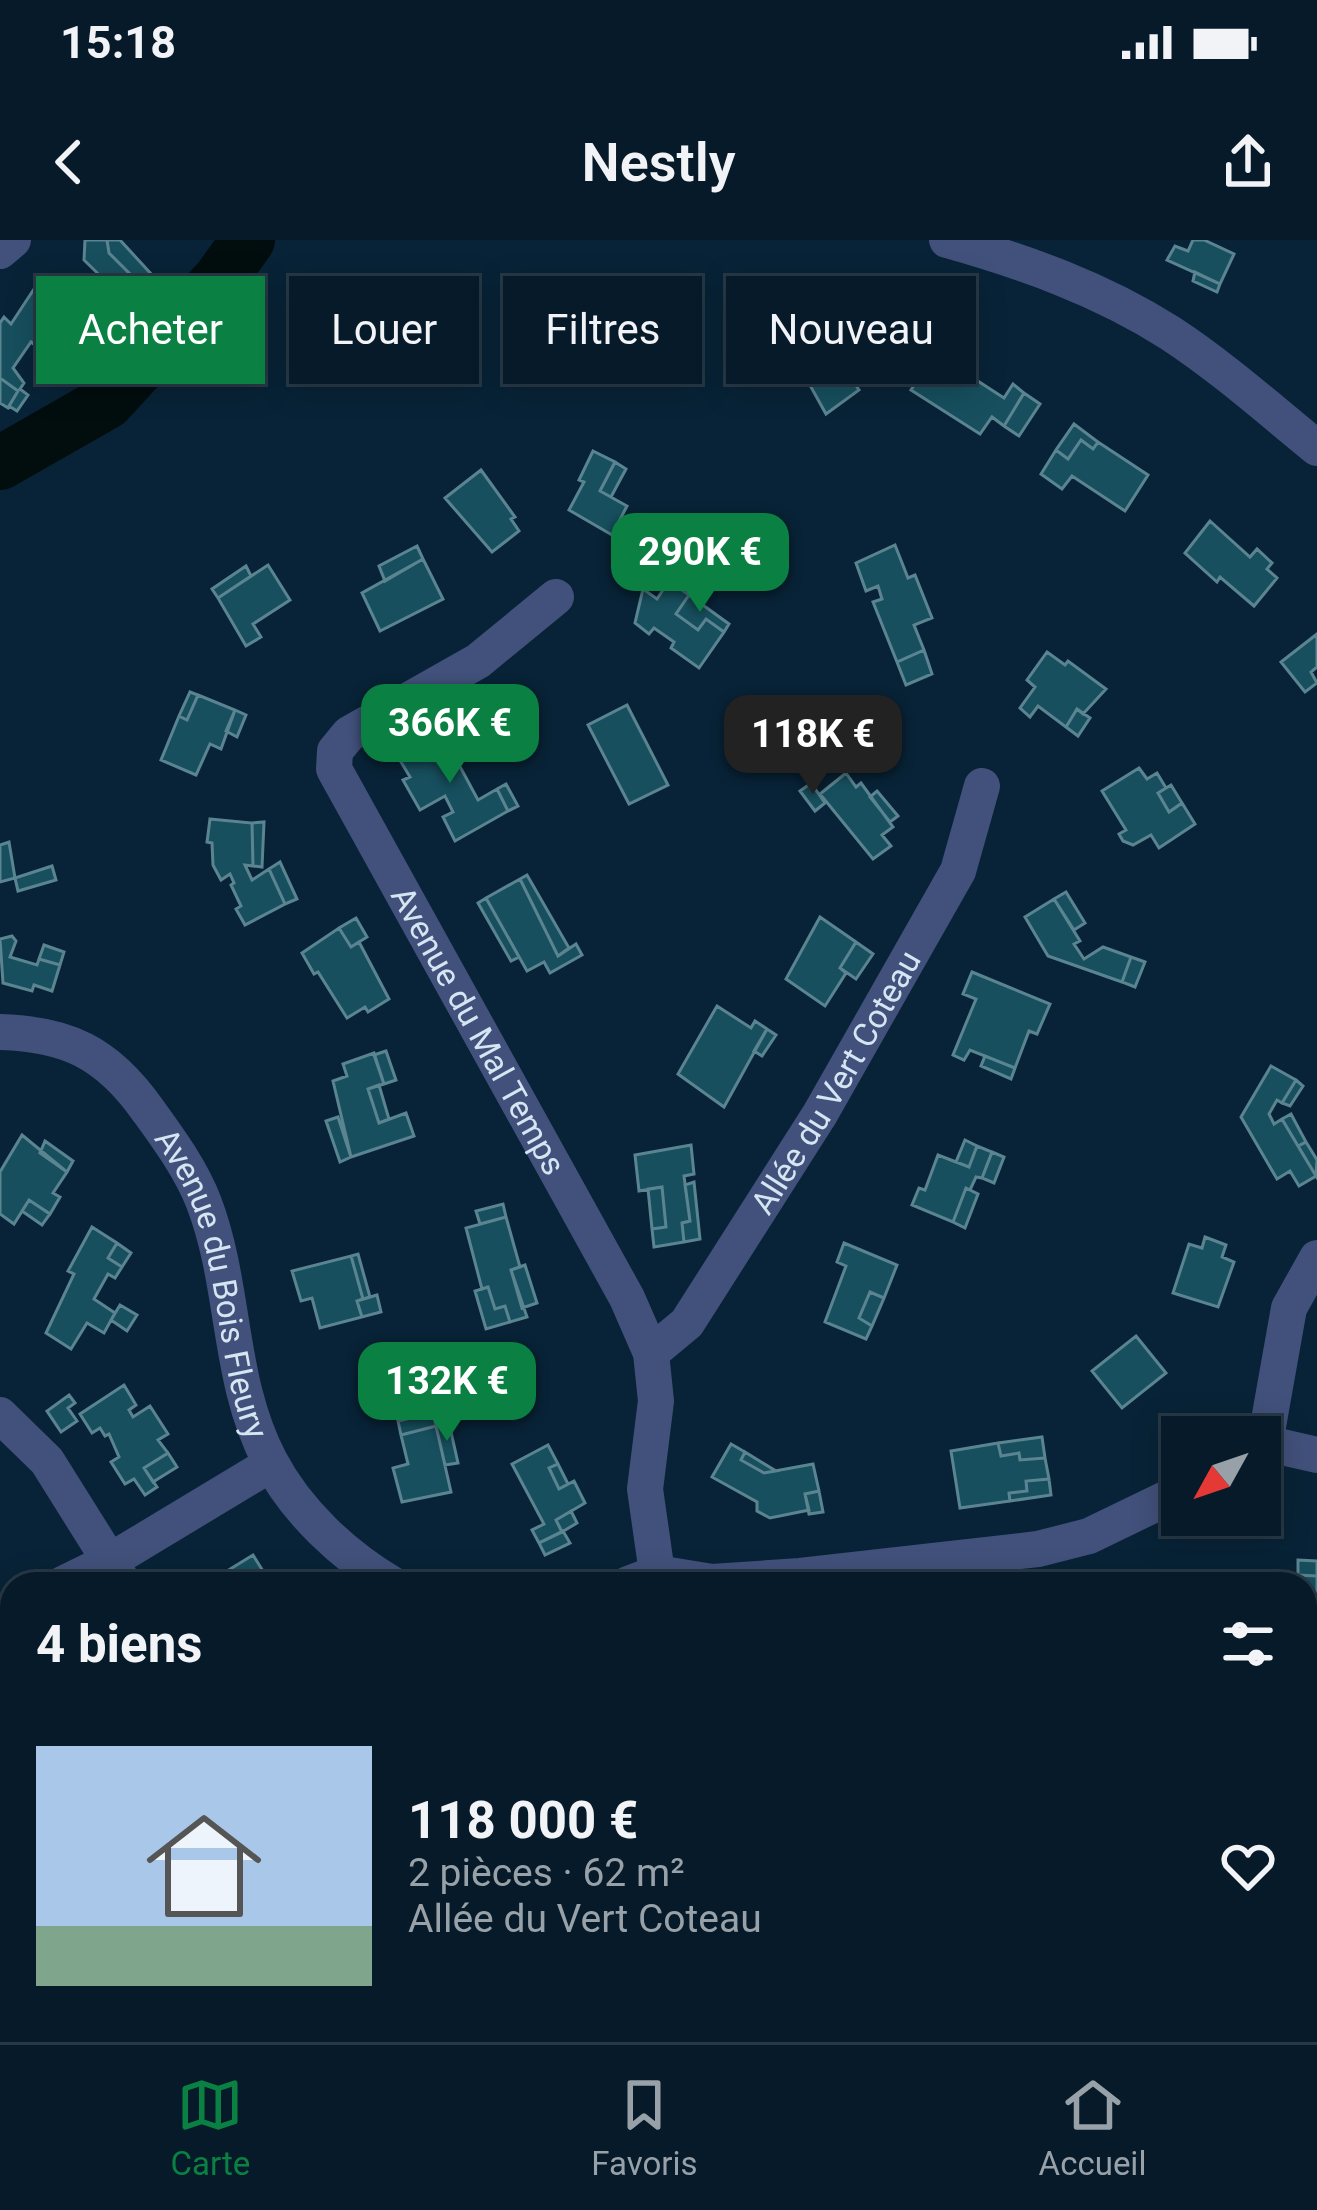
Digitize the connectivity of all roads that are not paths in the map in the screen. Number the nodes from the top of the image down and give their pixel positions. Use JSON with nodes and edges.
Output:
{"nodes":[{"id":1,"x":13,"y":240,"type":"edge"},
{"id":2,"x":946,"y":240,"type":"edge"},
{"id":3,"x":0,"y":251,"type":"edge"},
{"id":4,"x":1317,"y":448,"type":"edge"},
{"id":5,"x":556,"y":597,"type":"dead end"},
{"id":6,"x":982,"y":787,"type":"dead end"},
{"id":7,"x":0,"y":1032,"type":"edge"},
{"id":8,"x":1317,"y":1258,"type":"edge"},
{"id":9,"x":651,"y":1352,"type":"junction"},
{"id":10,"x":0,"y":1415,"type":"edge"},
{"id":11,"x":1268,"y":1416,"type":"edge"},
{"id":12,"x":1281,"y":1448,"type":"edge"},
{"id":13,"x":1317,"y":1455,"type":"edge"},
{"id":14,"x":271,"y":1464,"type":"junction"},
{"id":15,"x":1161,"y":1501,"type":"edge"},
{"id":16,"x":117,"y":1572,"type":"edge"},
{"id":17,"x":371,"y":1572,"type":"edge"},
{"id":18,"x":643,"y":1572,"type":"edge"},
{"id":19,"x":822,"y":1572,"type":"edge"}],
"edges":[{"from":1,"to":3,"type":"street"},
{"from":2,"to":4,"type":"street"},
{"from":5,"to":9,"type":"street","name":"Avenue du Mal Temps"},
{"from":6,"to":9,"type":"street","name":"Allée du Vert Coteau"},
{"from":7,"to":14,"type":"street","name":"Avenue du Bois Fleury"},
{"from":8,"to":11,"type":"street"},
{"from":9,"to":18,"type":"street","name":"Avenue du Mal Temps"},
{"from":10,"to":16,"type":"street"},
{"from":12,"to":13,"type":"street"},
{"from":14,"to":16,"type":"street"},
{"from":14,"to":17,"type":"street","name":"Avenue du Bois Fleury"},
{"from":15,"to":19,"type":"street"}]}
